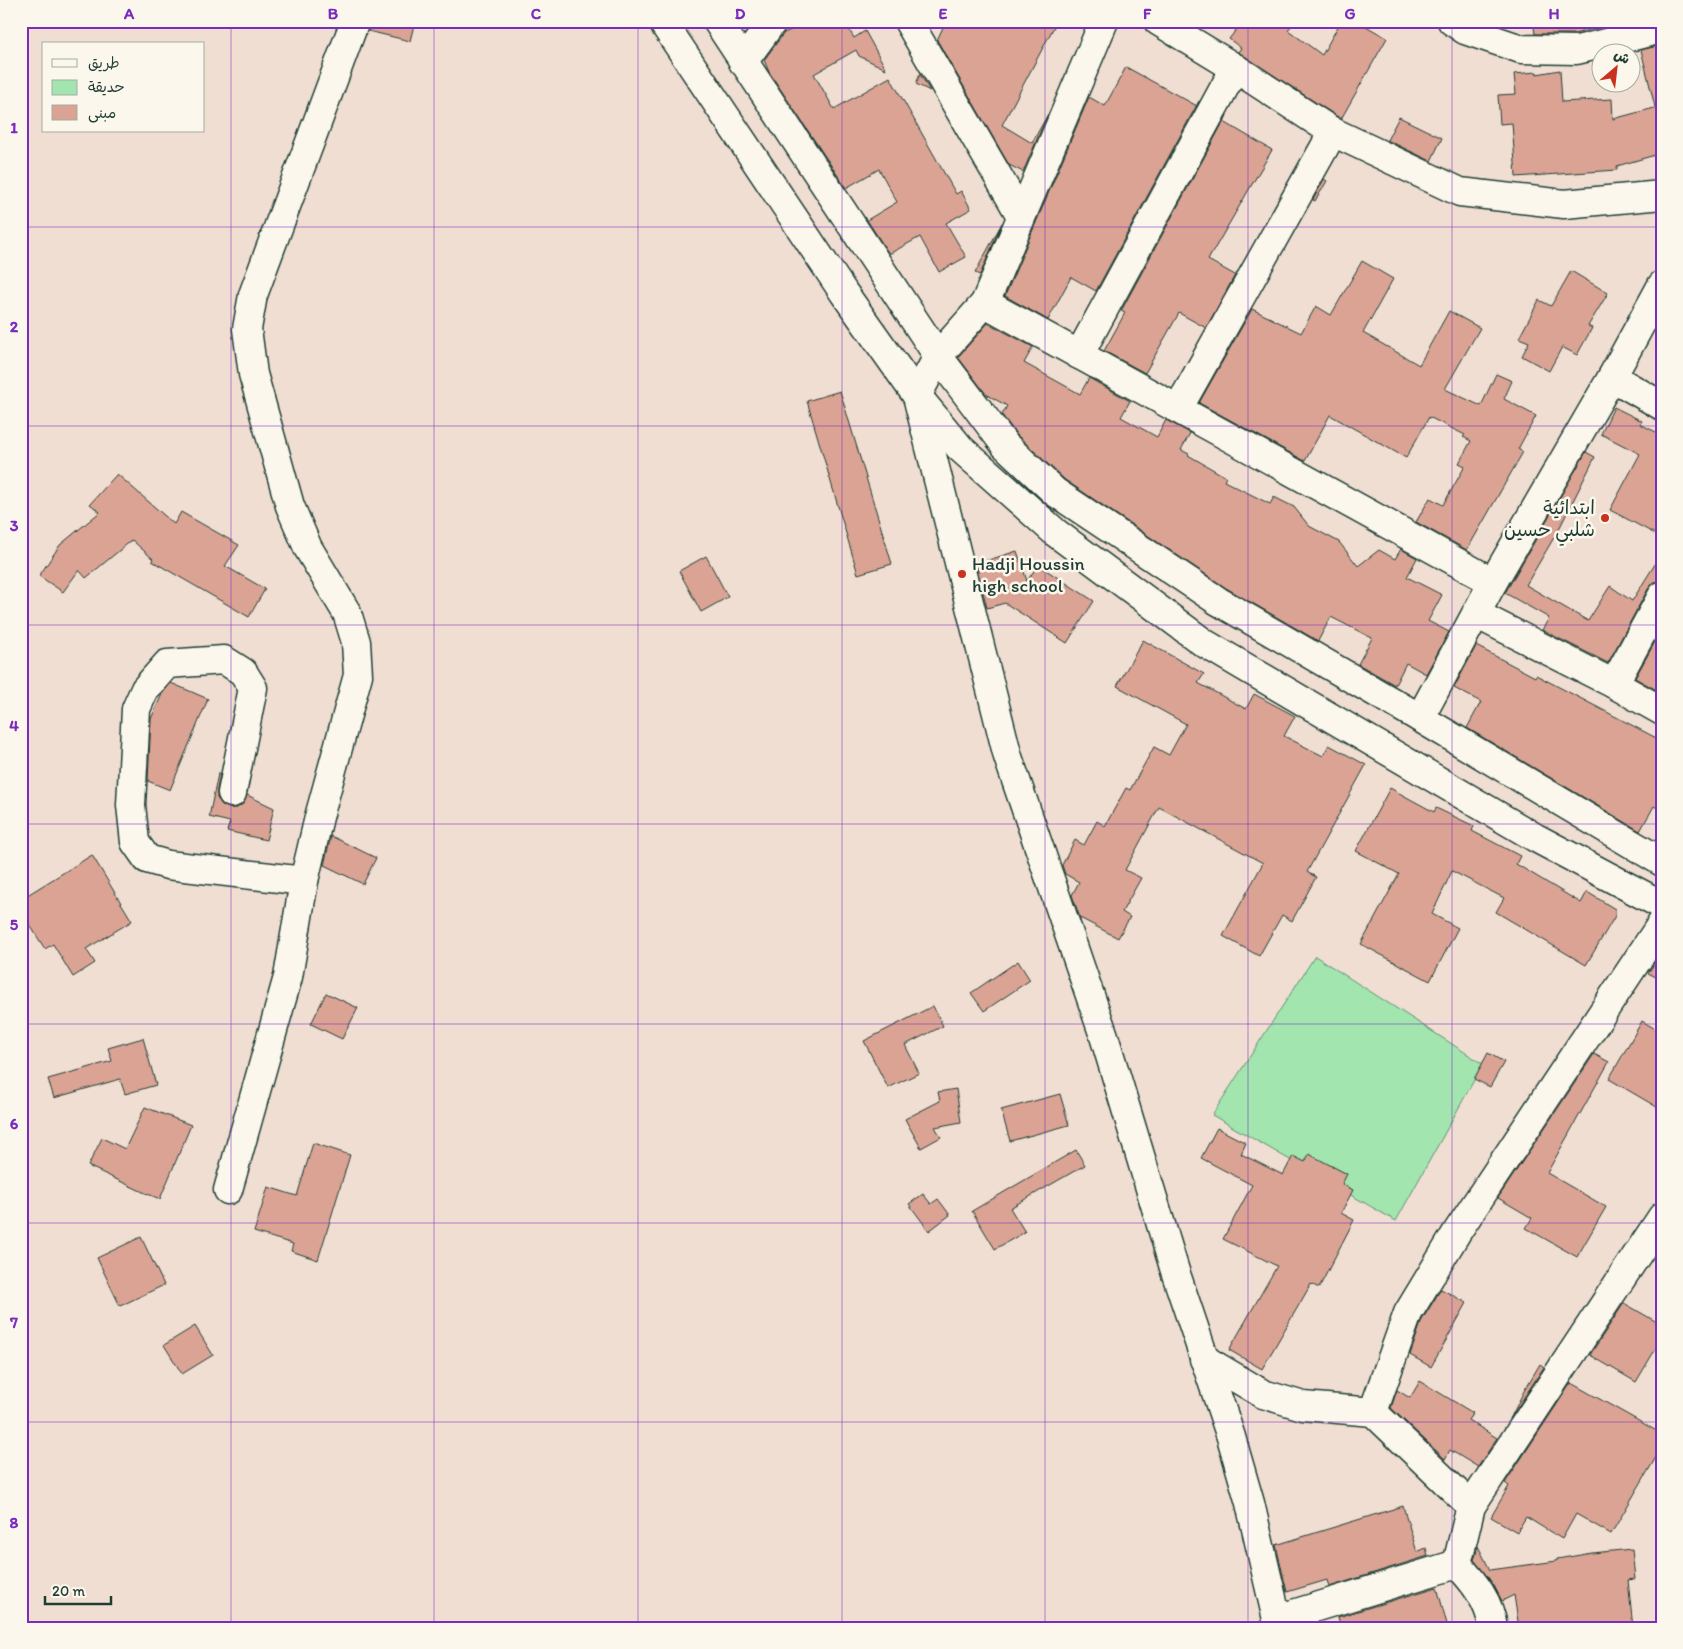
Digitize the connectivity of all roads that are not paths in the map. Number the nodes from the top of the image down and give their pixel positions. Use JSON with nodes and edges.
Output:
{"nodes":[{"id":1,"x":355,"y":21,"type":"edge"},
{"id":2,"x":662,"y":21,"type":"edge"},
{"id":3,"x":716,"y":21,"type":"edge"},
{"id":4,"x":773,"y":21,"type":"edge"},
{"id":5,"x":908,"y":21,"type":"edge"},
{"id":6,"x":1104,"y":21,"type":"edge"},
{"id":7,"x":1158,"y":21,"type":"edge"},
{"id":8,"x":1452,"y":21,"type":"edge"},
{"id":9,"x":1662,"y":29,"type":"edge"},
{"id":10,"x":743,"y":62,"type":"junction"},
{"id":11,"x":1235,"y":68,"type":"junction"},
{"id":12,"x":1332,"y":132,"type":"junction"},
{"id":13,"x":1662,"y":195,"type":"edge"},
{"id":14,"x":1021,"y":216,"type":"junction"},
{"id":15,"x":1662,"y":285,"type":"edge"},
{"id":16,"x":985,"y":302,"type":"junction"},
{"id":17,"x":1080,"y":354,"type":"junction"},
{"id":18,"x":938,"y":356,"type":"junction"},
{"id":19,"x":1612,"y":377,"type":"junction"},
{"id":20,"x":917,"y":396,"type":"junction"},
{"id":21,"x":1662,"y":406,"type":"edge"},
{"id":22,"x":1178,"y":409,"type":"junction"},
{"id":23,"x":1493,"y":582,"type":"junction"},
{"id":24,"x":1662,"y":596,"type":"edge"},
{"id":25,"x":1476,"y":614,"type":"junction"},
{"id":26,"x":1614,"y":684,"type":"junction"},
{"id":27,"x":1662,"y":711,"type":"edge"},
{"id":28,"x":1420,"y":718,"type":"junction"},
{"id":29,"x":232,"y":793,"type":"dead end"},
{"id":30,"x":1662,"y":862,"type":"edge"},
{"id":31,"x":304,"y":881,"type":"junction"},
{"id":32,"x":1662,"y":906,"type":"edge"},
{"id":33,"x":1662,"y":923,"type":"edge"},
{"id":34,"x":228,"y":1190,"type":"dead end"},
{"id":35,"x":1662,"y":1217,"type":"edge"},
{"id":36,"x":1204,"y":1359,"type":"junction"},
{"id":37,"x":1372,"y":1412,"type":"junction"},
{"id":38,"x":1471,"y":1506,"type":"junction"},
{"id":39,"x":1457,"y":1564,"type":"junction"},
{"id":40,"x":1278,"y":1623,"type":"edge"},
{"id":41,"x":1493,"y":1628,"type":"edge"}],
"edges":[{"from":1,"to":31,"type":"street"},
{"from":2,"to":20,"type":"street"},
{"from":3,"to":10,"type":"street"},
{"from":4,"to":10,"type":"street"},
{"from":5,"to":14,"type":"street"},
{"from":6,"to":14,"type":"street"},
{"from":7,"to":11,"type":"street"},
{"from":8,"to":9,"type":"street"},
{"from":10,"to":18,"type":"street"},
{"from":11,"to":12,"type":"street"},
{"from":11,"to":17,"type":"street"},
{"from":12,"to":13,"type":"street"},
{"from":12,"to":22,"type":"street"},
{"from":14,"to":16,"type":"street"},
{"from":15,"to":19,"type":"street"},
{"from":16,"to":17,"type":"street"},
{"from":16,"to":18,"type":"street"},
{"from":17,"to":22,"type":"street"},
{"from":18,"to":20,"type":"street"},
{"from":18,"to":28,"type":"street"},
{"from":19,"to":21,"type":"street"},
{"from":19,"to":23,"type":"street"},
{"from":20,"to":32,"type":"street"},
{"from":20,"to":36,"type":"street"},
{"from":22,"to":23,"type":"street"},
{"from":23,"to":25,"type":"street"},
{"from":24,"to":26,"type":"street"},
{"from":25,"to":26,"type":"street"},
{"from":25,"to":28,"type":"street"},
{"from":26,"to":27,"type":"street"},
{"from":28,"to":30,"type":"street"},
{"from":29,"to":31,"type":"street"},
{"from":31,"to":34,"type":"street"},
{"from":33,"to":37,"type":"street"},
{"from":35,"to":38,"type":"street"},
{"from":36,"to":37,"type":"street"},
{"from":36,"to":40,"type":"street"},
{"from":37,"to":38,"type":"street"},
{"from":38,"to":39,"type":"street"},
{"from":39,"to":40,"type":"street"},
{"from":39,"to":41,"type":"street"}]}
